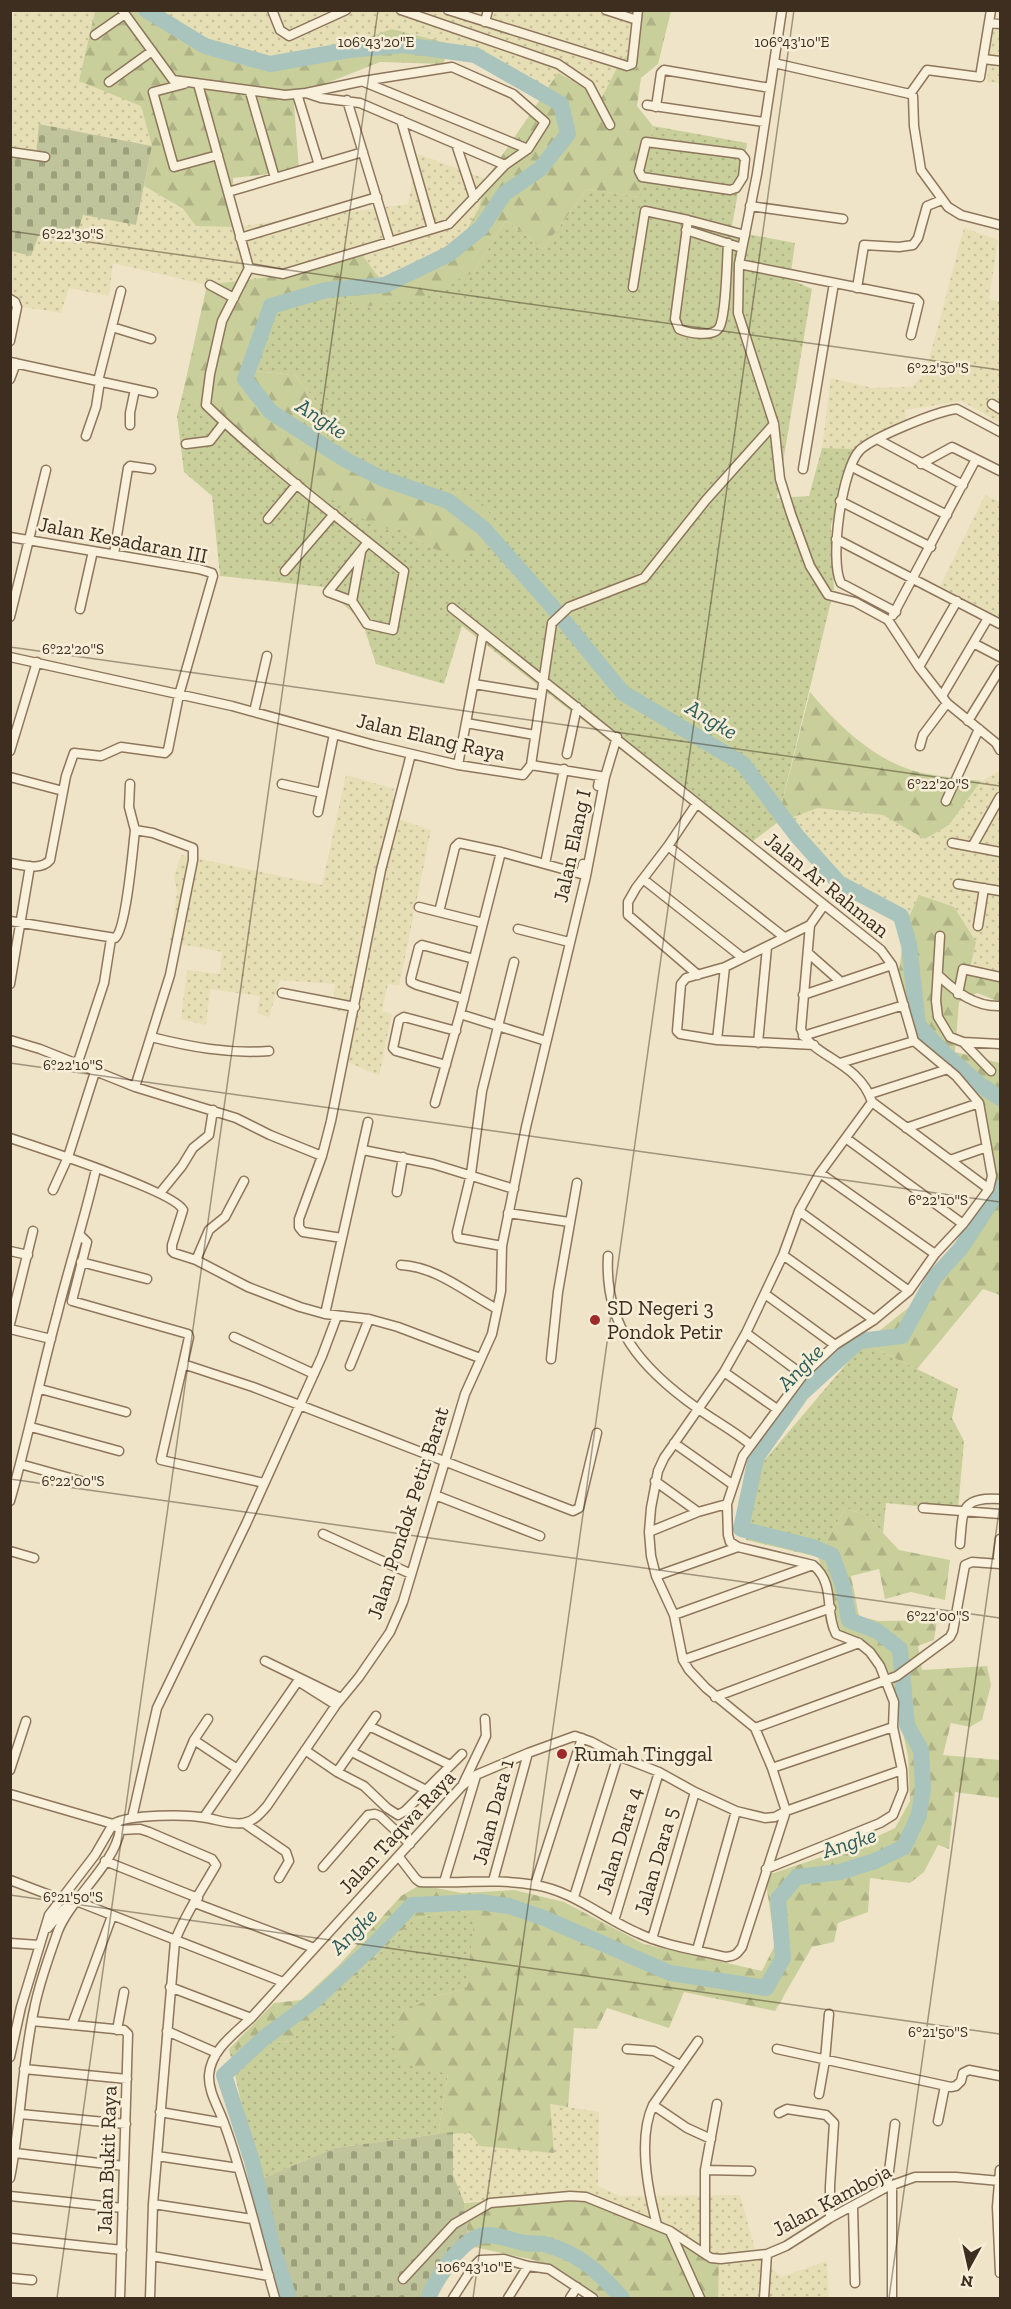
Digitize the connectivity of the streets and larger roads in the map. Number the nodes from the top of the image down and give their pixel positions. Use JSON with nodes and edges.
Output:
{"nodes":[{"id":1,"x":272,"y":10,"type":"edge"},
{"id":2,"x":346,"y":10,"type":"edge"},
{"id":3,"x":401,"y":10,"type":"edge"},
{"id":4,"x":448,"y":10,"type":"edge"},
{"id":5,"x":488,"y":10,"type":"edge"},
{"id":6,"x":606,"y":10,"type":"edge"},
{"id":7,"x":638,"y":10,"type":"edge"},
{"id":8,"x":782,"y":10,"type":"edge"},
{"id":9,"x":990,"y":10,"type":"edge"},
{"id":10,"x":124,"y":12,"type":"edge"},
{"id":11,"x":637,"y":20,"type":"junction"},
{"id":12,"x":485,"y":22,"type":"junction"},
{"id":13,"x":989,"y":23,"type":"junction"},
{"id":14,"x":1000,"y":24,"type":"edge"},
{"id":15,"x":95,"y":35,"type":"dead end"},
{"id":16,"x":152,"y":51,"type":"junction"},
{"id":17,"x":982,"y":59,"type":"junction"},
{"id":18,"x":1000,"y":62,"type":"edge"},
{"id":19,"x":774,"y":63,"type":"junction"},
{"id":20,"x":363,"y":81,"type":"junction"},
{"id":21,"x":109,"y":82,"type":"dead end"},
{"id":22,"x":188,"y":83,"type":"junction"},
{"id":23,"x":198,"y":84,"type":"junction"},
{"id":24,"x":770,"y":88,"type":"junction"},
{"id":25,"x":250,"y":92,"type":"junction"},
{"id":26,"x":302,"y":93,"type":"junction"},
{"id":27,"x":910,"y":94,"type":"junction"},
{"id":28,"x":347,"y":100,"type":"junction"},
{"id":29,"x":400,"y":120,"type":"junction"},
{"id":30,"x":764,"y":122,"type":"junction"},
{"id":31,"x":610,"y":125,"type":"dead end"},
{"id":32,"x":456,"y":144,"type":"junction"},
{"id":33,"x":644,"y":146,"type":"joint"},
{"id":34,"x":528,"y":148,"type":"junction"},
{"id":35,"x":10,"y":152,"type":"edge"},
{"id":36,"x":363,"y":152,"type":"junction"},
{"id":37,"x":218,"y":155,"type":"junction"},
{"id":38,"x":45,"y":157,"type":"dead end"},
{"id":39,"x":319,"y":165,"type":"junction"},
{"id":40,"x":505,"y":165,"type":"junction"},
{"id":41,"x":275,"y":178,"type":"junction"},
{"id":42,"x":228,"y":192,"type":"junction"},
{"id":43,"x":377,"y":197,"type":"junction"},
{"id":44,"x":474,"y":198,"type":"junction"},
{"id":45,"x":942,"y":200,"type":"junction"},
{"id":46,"x":750,"y":206,"type":"junction"},
{"id":47,"x":843,"y":219,"type":"dead end"},
{"id":48,"x":688,"y":220,"type":"junction"},
{"id":49,"x":1000,"y":225,"type":"edge"},
{"id":50,"x":432,"y":229,"type":"junction"},
{"id":51,"x":687,"y":230,"type":"junction"},
{"id":52,"x":745,"y":235,"type":"junction"},
{"id":53,"x":240,"y":238,"type":"junction"},
{"id":54,"x":390,"y":242,"type":"junction"},
{"id":55,"x":728,"y":243,"type":"junction"},
{"id":56,"x":742,"y":248,"type":"junction"},
{"id":57,"x":739,"y":264,"type":"junction"},
{"id":58,"x":249,"y":268,"type":"junction"},
{"id":59,"x":834,"y":283,"type":"junction"},
{"id":60,"x":210,"y":285,"type":"dead end"},
{"id":61,"x":633,"y":287,"type":"dead end"},
{"id":62,"x":857,"y":288,"type":"junction"},
{"id":63,"x":121,"y":291,"type":"dead end"},
{"id":64,"x":234,"y":298,"type":"junction"},
{"id":65,"x":10,"y":299,"type":"edge"},
{"id":66,"x":112,"y":327,"type":"junction"},
{"id":67,"x":911,"y":335,"type":"dead end"},
{"id":68,"x":151,"y":339,"type":"dead end"},
{"id":69,"x":10,"y":341,"type":"edge"},
{"id":70,"x":13,"y":362,"type":"edge"},
{"id":71,"x":10,"y":379,"type":"edge"},
{"id":72,"x":99,"y":381,"type":"junction"},
{"id":73,"x":135,"y":389,"type":"junction"},
{"id":74,"x":153,"y":393,"type":"dead end"},
{"id":75,"x":992,"y":404,"type":"dead end"},
{"id":76,"x":1000,"y":409,"type":"edge"},
{"id":77,"x":224,"y":423,"type":"junction"},
{"id":78,"x":774,"y":424,"type":"junction"},
{"id":79,"x":130,"y":425,"type":"dead end"},
{"id":80,"x":1000,"y":432,"type":"edge"},
{"id":81,"x":86,"y":436,"type":"dead end"},
{"id":82,"x":877,"y":439,"type":"junction"},
{"id":83,"x":186,"y":444,"type":"dead end"},
{"id":84,"x":976,"y":459,"type":"junction"},
{"id":85,"x":921,"y":464,"type":"junction"},
{"id":86,"x":852,"y":467,"type":"junction"},
{"id":87,"x":803,"y":468,"type":"dead end"},
{"id":88,"x":152,"y":469,"type":"dead end"},
{"id":89,"x":46,"y":470,"type":"dead end"},
{"id":90,"x":1000,"y":471,"type":"edge"},
{"id":91,"x":297,"y":484,"type":"junction"},
{"id":92,"x":963,"y":486,"type":"junction"},
{"id":93,"x":840,"y":501,"type":"junction"},
{"id":94,"x":334,"y":514,"type":"junction"},
{"id":95,"x":947,"y":515,"type":"junction"},
{"id":96,"x":268,"y":519,"type":"dead end"},
{"id":97,"x":10,"y":537,"type":"edge"},
{"id":98,"x":836,"y":539,"type":"junction"},
{"id":99,"x":29,"y":540,"type":"junction"},
{"id":100,"x":369,"y":542,"type":"junction"},
{"id":101,"x":931,"y":547,"type":"junction"},
{"id":102,"x":362,"y":550,"type":"junction"},
{"id":103,"x":93,"y":551,"type":"junction"},
{"id":104,"x":114,"y":554,"type":"junction"},
{"id":105,"x":285,"y":571,"type":"dead end"},
{"id":106,"x":914,"y":578,"type":"junction"},
{"id":107,"x":352,"y":601,"type":"junction"},
{"id":108,"x":957,"y":601,"type":"junction"},
{"id":109,"x":452,"y":608,"type":"dead end"},
{"id":110,"x":80,"y":609,"type":"dead end"},
{"id":111,"x":896,"y":612,"type":"junction"},
{"id":112,"x":10,"y":617,"type":"edge"},
{"id":113,"x":988,"y":618,"type":"junction"},
{"id":114,"x":888,"y":620,"type":"junction"},
{"id":115,"x":1000,"y":624,"type":"edge"},
{"id":116,"x":483,"y":633,"type":"junction"},
{"id":117,"x":975,"y":644,"type":"junction"},
{"id":118,"x":267,"y":656,"type":"dead end"},
{"id":119,"x":10,"y":657,"type":"edge"},
{"id":120,"x":1000,"y":657,"type":"edge"},
{"id":121,"x":37,"y":662,"type":"junction"},
{"id":122,"x":919,"y":667,"type":"junction"},
{"id":123,"x":1000,"y":669,"type":"edge"},
{"id":124,"x":543,"y":680,"type":"junction"},
{"id":125,"x":474,"y":684,"type":"junction"},
{"id":126,"x":179,"y":695,"type":"junction"},
{"id":127,"x":541,"y":695,"type":"junction"},
{"id":128,"x":944,"y":700,"type":"junction"},
{"id":129,"x":577,"y":706,"type":"junction"},
{"id":130,"x":254,"y":712,"type":"junction"},
{"id":131,"x":968,"y":721,"type":"junction"},
{"id":132,"x":466,"y":723,"type":"junction"},
{"id":133,"x":979,"y":729,"type":"junction"},
{"id":134,"x":334,"y":734,"type":"junction"},
{"id":135,"x":535,"y":735,"type":"junction"},
{"id":136,"x":617,"y":737,"type":"junction"},
{"id":137,"x":999,"y":743,"type":"edge"},
{"id":138,"x":920,"y":746,"type":"dead end"},
{"id":139,"x":10,"y":751,"type":"edge"},
{"id":140,"x":411,"y":754,"type":"junction"},
{"id":141,"x":567,"y":754,"type":"dead end"},
{"id":142,"x":458,"y":765,"type":"junction"},
{"id":143,"x":531,"y":765,"type":"junction"},
{"id":144,"x":564,"y":769,"type":"junction"},
{"id":145,"x":10,"y":777,"type":"edge"},
{"id":146,"x":130,"y":784,"type":"dead end"},
{"id":147,"x":282,"y":784,"type":"dead end"},
{"id":148,"x":63,"y":791,"type":"junction"},
{"id":149,"x":322,"y":793,"type":"junction"},
{"id":150,"x":1000,"y":797,"type":"edge"},
{"id":151,"x":946,"y":801,"type":"dead end"},
{"id":152,"x":697,"y":803,"type":"junction"},
{"id":153,"x":318,"y":812,"type":"dead end"},
{"id":154,"x":135,"y":830,"type":"junction"},
{"id":155,"x":952,"y":843,"type":"dead end"},
{"id":156,"x":668,"y":846,"type":"junction"},
{"id":157,"x":972,"y":847,"type":"junction"},
{"id":158,"x":501,"y":852,"type":"junction"},
{"id":159,"x":1000,"y":852,"type":"edge"},
{"id":160,"x":10,"y":863,"type":"edge"},
{"id":161,"x":545,"y":864,"type":"junction"},
{"id":162,"x":30,"y":866,"type":"junction"},
{"id":163,"x":642,"y":879,"type":"junction"},
{"id":164,"x":958,"y":884,"type":"dead end"},
{"id":165,"x":984,"y":888,"type":"junction"},
{"id":166,"x":1000,"y":891,"type":"edge"},
{"id":167,"x":824,"y":905,"type":"junction"},
{"id":168,"x":419,"y":907,"type":"dead end"},
{"id":169,"x":439,"y":912,"type":"junction"},
{"id":170,"x":10,"y":921,"type":"edge"},
{"id":171,"x":22,"y":923,"type":"junction"},
{"id":172,"x":483,"y":923,"type":"junction"},
{"id":173,"x":810,"y":925,"type":"junction"},
{"id":174,"x":978,"y":926,"type":"dead end"},
{"id":175,"x":518,"y":929,"type":"dead end"},
{"id":176,"x":940,"y":936,"type":"dead end"},
{"id":177,"x":784,"y":938,"type":"junction"},
{"id":178,"x":111,"y":939,"type":"junction"},
{"id":179,"x":569,"y":942,"type":"junction"},
{"id":180,"x":767,"y":948,"type":"junction"},
{"id":181,"x":808,"y":953,"type":"junction"},
{"id":182,"x":742,"y":958,"type":"junction"},
{"id":183,"x":474,"y":959,"type":"junction"},
{"id":184,"x":514,"y":962,"type":"dead end"},
{"id":185,"x":892,"y":965,"type":"junction"},
{"id":186,"x":724,"y":967,"type":"junction"},
{"id":187,"x":698,"y":975,"type":"junction"},
{"id":188,"x":938,"y":975,"type":"junction"},
{"id":189,"x":1000,"y":977,"type":"edge"},
{"id":190,"x":841,"y":982,"type":"junction"},
{"id":191,"x":10,"y":984,"type":"edge"},
{"id":192,"x":282,"y":993,"type":"dead end"},
{"id":193,"x":958,"y":994,"type":"junction"},
{"id":194,"x":803,"y":995,"type":"junction"},
{"id":195,"x":464,"y":999,"type":"junction"},
{"id":196,"x":904,"y":1005,"type":"junction"},
{"id":197,"x":1000,"y":1006,"type":"edge"},
{"id":198,"x":355,"y":1007,"type":"junction"},
{"id":199,"x":460,"y":1014,"type":"junction"},
{"id":200,"x":500,"y":1026,"type":"junction"},
{"id":201,"x":456,"y":1031,"type":"junction"},
{"id":202,"x":803,"y":1036,"type":"junction"},
{"id":203,"x":151,"y":1037,"type":"junction"},
{"id":204,"x":717,"y":1040,"type":"junction"},
{"id":205,"x":10,"y":1041,"type":"edge"},
{"id":206,"x":546,"y":1041,"type":"junction"},
{"id":207,"x":914,"y":1041,"type":"junction"},
{"id":208,"x":963,"y":1042,"type":"junction"},
{"id":209,"x":758,"y":1043,"type":"junction"},
{"id":210,"x":1000,"y":1044,"type":"edge"},
{"id":211,"x":814,"y":1045,"type":"junction"},
{"id":212,"x":269,"y":1051,"type":"dead end"},
{"id":213,"x":840,"y":1063,"type":"junction"},
{"id":214,"x":77,"y":1065,"type":"junction"},
{"id":215,"x":446,"y":1065,"type":"junction"},
{"id":216,"x":948,"y":1069,"type":"junction"},
{"id":217,"x":991,"y":1071,"type":"dead end"},
{"id":218,"x":95,"y":1072,"type":"junction"},
{"id":219,"x":135,"y":1087,"type":"junction"},
{"id":220,"x":871,"y":1098,"type":"junction"},
{"id":221,"x":435,"y":1103,"type":"dead end"},
{"id":222,"x":979,"y":1103,"type":"junction"},
{"id":223,"x":213,"y":1110,"type":"junction"},
{"id":224,"x":368,"y":1122,"type":"dead end"},
{"id":225,"x":906,"y":1128,"type":"junction"},
{"id":226,"x":10,"y":1138,"type":"edge"},
{"id":227,"x":847,"y":1139,"type":"junction"},
{"id":228,"x":987,"y":1147,"type":"junction"},
{"id":229,"x":363,"y":1150,"type":"junction"},
{"id":230,"x":322,"y":1156,"type":"junction"},
{"id":231,"x":403,"y":1157,"type":"junction"},
{"id":232,"x":68,"y":1158,"type":"junction"},
{"id":233,"x":950,"y":1160,"type":"junction"},
{"id":234,"x":96,"y":1169,"type":"junction"},
{"id":235,"x":820,"y":1173,"type":"junction"},
{"id":236,"x":471,"y":1174,"type":"junction"},
{"id":237,"x":244,"y":1181,"type":"dead end"},
{"id":238,"x":577,"y":1183,"type":"dead end"},
{"id":239,"x":514,"y":1189,"type":"junction"},
{"id":240,"x":53,"y":1190,"type":"dead end"},
{"id":241,"x":989,"y":1190,"type":"junction"},
{"id":242,"x":397,"y":1192,"type":"dead end"},
{"id":243,"x":160,"y":1193,"type":"junction"},
{"id":244,"x":800,"y":1211,"type":"junction"},
{"id":245,"x":508,"y":1213,"type":"junction"},
{"id":246,"x":569,"y":1222,"type":"junction"},
{"id":247,"x":963,"y":1224,"type":"junction"},
{"id":248,"x":33,"y":1231,"type":"dead end"},
{"id":249,"x":80,"y":1235,"type":"junction"},
{"id":250,"x":342,"y":1238,"type":"junction"},
{"id":251,"x":502,"y":1246,"type":"junction"},
{"id":252,"x":10,"y":1251,"type":"edge"},
{"id":253,"x":935,"y":1254,"type":"junction"},
{"id":254,"x":28,"y":1255,"type":"junction"},
{"id":255,"x":783,"y":1255,"type":"junction"},
{"id":256,"x":608,"y":1256,"type":"dead end"},
{"id":257,"x":196,"y":1260,"type":"junction"},
{"id":258,"x":81,"y":1262,"type":"junction"},
{"id":259,"x":400,"y":1265,"type":"dead end"},
{"id":260,"x":147,"y":1279,"type":"dead end"},
{"id":261,"x":909,"y":1291,"type":"junction"},
{"id":262,"x":765,"y":1294,"type":"junction"},
{"id":263,"x":14,"y":1297,"type":"edge"},
{"id":264,"x":497,"y":1310,"type":"junction"},
{"id":265,"x":325,"y":1314,"type":"junction"},
{"id":266,"x":337,"y":1316,"type":"junction"},
{"id":267,"x":369,"y":1319,"type":"junction"},
{"id":268,"x":874,"y":1320,"type":"junction"},
{"id":269,"x":10,"y":1326,"type":"edge"},
{"id":270,"x":746,"y":1333,"type":"junction"},
{"id":271,"x":234,"y":1337,"type":"dead end"},
{"id":272,"x":51,"y":1338,"type":"junction"},
{"id":273,"x":835,"y":1344,"type":"junction"},
{"id":274,"x":480,"y":1358,"type":"junction"},
{"id":275,"x":551,"y":1359,"type":"dead end"},
{"id":276,"x":183,"y":1364,"type":"junction"},
{"id":277,"x":350,"y":1366,"type":"dead end"},
{"id":278,"x":724,"y":1372,"type":"junction"},
{"id":279,"x":314,"y":1374,"type":"junction"},
{"id":280,"x":803,"y":1375,"type":"junction"},
{"id":281,"x":40,"y":1389,"type":"junction"},
{"id":282,"x":299,"y":1406,"type":"junction"},
{"id":283,"x":777,"y":1408,"type":"junction"},
{"id":284,"x":698,"y":1409,"type":"junction"},
{"id":285,"x":126,"y":1412,"type":"dead end"},
{"id":286,"x":31,"y":1427,"type":"junction"},
{"id":287,"x":597,"y":1433,"type":"dead end"},
{"id":288,"x":674,"y":1443,"type":"junction"},
{"id":289,"x":751,"y":1445,"type":"junction"},
{"id":290,"x":119,"y":1452,"type":"dead end"},
{"id":291,"x":447,"y":1460,"type":"junction"},
{"id":292,"x":21,"y":1464,"type":"junction"},
{"id":293,"x":14,"y":1477,"type":"edge"},
{"id":294,"x":81,"y":1481,"type":"dead end"},
{"id":295,"x":656,"y":1481,"type":"junction"},
{"id":296,"x":264,"y":1483,"type":"junction"},
{"id":297,"x":732,"y":1484,"type":"junction"},
{"id":298,"x":435,"y":1495,"type":"junction"},
{"id":299,"x":1000,"y":1499,"type":"edge"},
{"id":300,"x":10,"y":1501,"type":"edge"},
{"id":301,"x":727,"y":1504,"type":"junction"},
{"id":302,"x":923,"y":1508,"type":"dead end"},
{"id":303,"x":963,"y":1511,"type":"junction"},
{"id":304,"x":698,"y":1512,"type":"junction"},
{"id":305,"x":1000,"y":1514,"type":"edge"},
{"id":306,"x":649,"y":1532,"type":"junction"},
{"id":307,"x":323,"y":1534,"type":"dead end"},
{"id":308,"x":540,"y":1536,"type":"dead end"},
{"id":309,"x":1000,"y":1539,"type":"edge"},
{"id":310,"x":960,"y":1544,"type":"dead end"},
{"id":311,"x":738,"y":1547,"type":"junction"},
{"id":312,"x":10,"y":1551,"type":"edge"},
{"id":313,"x":34,"y":1558,"type":"dead end"},
{"id":314,"x":999,"y":1561,"type":"edge"},
{"id":315,"x":813,"y":1565,"type":"junction"},
{"id":316,"x":411,"y":1574,"type":"junction"},
{"id":317,"x":656,"y":1576,"type":"junction"},
{"id":318,"x":831,"y":1608,"type":"junction"},
{"id":319,"x":674,"y":1616,"type":"junction"},
{"id":320,"x":859,"y":1643,"type":"junction"},
{"id":321,"x":683,"y":1660,"type":"junction"},
{"id":322,"x":265,"y":1661,"type":"dead end"},
{"id":323,"x":887,"y":1681,"type":"junction"},
{"id":324,"x":715,"y":1697,"type":"junction"},
{"id":325,"x":339,"y":1701,"type":"junction"},
{"id":326,"x":376,"y":1716,"type":"dead end"},
{"id":327,"x":208,"y":1719,"type":"dead end"},
{"id":328,"x":485,"y":1719,"type":"dead end"},
{"id":329,"x":26,"y":1721,"type":"dead end"},
{"id":330,"x":369,"y":1726,"type":"junction"},
{"id":331,"x":893,"y":1727,"type":"junction"},
{"id":332,"x":755,"y":1728,"type":"junction"},
{"id":333,"x":582,"y":1738,"type":"junction"},
{"id":334,"x":194,"y":1740,"type":"junction"},
{"id":335,"x":305,"y":1750,"type":"junction"},
{"id":336,"x":352,"y":1752,"type":"junction"},
{"id":337,"x":528,"y":1753,"type":"junction"},
{"id":338,"x":462,"y":1754,"type":"dead end"},
{"id":339,"x":618,"y":1756,"type":"junction"},
{"id":340,"x":183,"y":1766,"type":"dead end"},
{"id":341,"x":450,"y":1766,"type":"junction"},
{"id":342,"x":236,"y":1768,"type":"junction"},
{"id":343,"x":772,"y":1768,"type":"junction"},
{"id":344,"x":10,"y":1770,"type":"edge"},
{"id":345,"x":902,"y":1770,"type":"junction"},
{"id":346,"x":337,"y":1772,"type":"junction"},
{"id":347,"x":658,"y":1772,"type":"junction"},
{"id":348,"x":476,"y":1775,"type":"junction"},
{"id":349,"x":461,"y":1787,"type":"junction"},
{"id":350,"x":426,"y":1790,"type":"junction"},
{"id":351,"x":695,"y":1792,"type":"junction"},
{"id":352,"x":10,"y":1794,"type":"edge"},
{"id":353,"x":736,"y":1811,"type":"junction"},
{"id":354,"x":786,"y":1811,"type":"junction"},
{"id":355,"x":204,"y":1817,"type":"junction"},
{"id":356,"x":132,"y":1818,"type":"junction"},
{"id":357,"x":244,"y":1822,"type":"junction"},
{"id":358,"x":116,"y":1827,"type":"junction"},
{"id":359,"x":410,"y":1844,"type":"junction"},
{"id":360,"x":399,"y":1857,"type":"junction"},
{"id":361,"x":105,"y":1861,"type":"junction"},
{"id":362,"x":323,"y":1867,"type":"dead end"},
{"id":363,"x":766,"y":1869,"type":"junction"},
{"id":364,"x":279,"y":1878,"type":"dead end"},
{"id":365,"x":10,"y":1880,"type":"edge"},
{"id":366,"x":493,"y":1881,"type":"junction"},
{"id":367,"x":444,"y":1882,"type":"junction"},
{"id":368,"x":536,"y":1885,"type":"junction"},
{"id":369,"x":574,"y":1898,"type":"junction"},
{"id":370,"x":60,"y":1899,"type":"junction"},
{"id":371,"x":196,"y":1900,"type":"junction"},
{"id":372,"x":76,"y":1901,"type":"junction"},
{"id":373,"x":112,"y":1916,"type":"junction"},
{"id":374,"x":614,"y":1921,"type":"junction"},
{"id":375,"x":652,"y":1939,"type":"junction"},
{"id":376,"x":175,"y":1941,"type":"junction"},
{"id":377,"x":10,"y":1942,"type":"edge"},
{"id":378,"x":39,"y":1945,"type":"junction"},
{"id":379,"x":314,"y":1948,"type":"junction"},
{"id":380,"x":697,"y":1950,"type":"junction"},
{"id":381,"x":283,"y":1982,"type":"junction"},
{"id":382,"x":170,"y":1987,"type":"junction"},
{"id":383,"x":124,"y":1992,"type":"dead end"},
{"id":384,"x":829,"y":2014,"type":"dead end"},
{"id":385,"x":251,"y":2018,"type":"junction"},
{"id":386,"x":32,"y":2021,"type":"junction"},
{"id":387,"x":72,"y":2025,"type":"junction"},
{"id":388,"x":117,"y":2030,"type":"junction"},
{"id":389,"x":167,"y":2031,"type":"junction"},
{"id":390,"x":698,"y":2041,"type":"dead end"},
{"id":391,"x":627,"y":2049,"type":"dead end"},
{"id":392,"x":777,"y":2049,"type":"dead end"},
{"id":393,"x":217,"y":2053,"type":"junction"},
{"id":394,"x":10,"y":2057,"type":"edge"},
{"id":395,"x":825,"y":2060,"type":"junction"},
{"id":396,"x":680,"y":2066,"type":"junction"},
{"id":397,"x":24,"y":2068,"type":"junction"},
{"id":398,"x":1000,"y":2076,"type":"edge"},
{"id":399,"x":127,"y":2079,"type":"junction"},
{"id":400,"x":945,"y":2086,"type":"junction"},
{"id":401,"x":819,"y":2094,"type":"dead end"},
{"id":402,"x":717,"y":2104,"type":"dead end"},
{"id":403,"x":653,"y":2105,"type":"junction"},
{"id":404,"x":160,"y":2112,"type":"junction"},
{"id":405,"x":778,"y":2113,"type":"dead end"},
{"id":406,"x":20,"y":2114,"type":"junction"},
{"id":407,"x":938,"y":2121,"type":"dead end"},
{"id":408,"x":224,"y":2123,"type":"junction"},
{"id":409,"x":126,"y":2124,"type":"junction"},
{"id":410,"x":895,"y":2124,"type":"dead end"},
{"id":411,"x":711,"y":2139,"type":"junction"},
{"id":412,"x":15,"y":2153,"type":"junction"},
{"id":413,"x":157,"y":2157,"type":"junction"},
{"id":414,"x":124,"y":2166,"type":"junction"},
{"id":415,"x":238,"y":2168,"type":"junction"},
{"id":416,"x":705,"y":2170,"type":"junction"},
{"id":417,"x":1000,"y":2170,"type":"edge"},
{"id":418,"x":752,"y":2171,"type":"dead end"},
{"id":419,"x":10,"y":2178,"type":"edge"},
{"id":420,"x":1000,"y":2181,"type":"edge"},
{"id":421,"x":890,"y":2186,"type":"junction"},
{"id":422,"x":10,"y":2196,"type":"edge"},
{"id":423,"x":153,"y":2204,"type":"junction"},
{"id":424,"x":854,"y":2207,"type":"junction"},
{"id":425,"x":999,"y":2207,"type":"edge"},
{"id":426,"x":123,"y":2208,"type":"junction"},
{"id":427,"x":830,"y":2218,"type":"junction"},
{"id":428,"x":252,"y":2219,"type":"junction"},
{"id":429,"x":657,"y":2225,"type":"junction"},
{"id":430,"x":670,"y":2231,"type":"junction"},
{"id":431,"x":10,"y":2238,"type":"edge"},
{"id":432,"x":122,"y":2250,"type":"junction"},
{"id":433,"x":705,"y":2253,"type":"junction"},
{"id":434,"x":766,"y":2254,"type":"junction"},
{"id":435,"x":152,"y":2256,"type":"junction"},
{"id":436,"x":528,"y":2266,"type":"junction"},
{"id":437,"x":1000,"y":2272,"type":"edge"},
{"id":438,"x":268,"y":2276,"type":"junction"},
{"id":439,"x":10,"y":2278,"type":"edge"},
{"id":440,"x":403,"y":2279,"type":"dead end"},
{"id":441,"x":32,"y":2280,"type":"dead end"},
{"id":442,"x":855,"y":2283,"type":"dead end"},
{"id":443,"x":578,"y":2287,"type":"junction"},
{"id":444,"x":120,"y":2298,"type":"edge"},
{"id":445,"x":150,"y":2298,"type":"edge"},
{"id":446,"x":275,"y":2298,"type":"edge"},
{"id":447,"x":453,"y":2298,"type":"edge"},
{"id":448,"x":508,"y":2298,"type":"edge"},
{"id":449,"x":570,"y":2298,"type":"edge"},
{"id":450,"x":593,"y":2298,"type":"edge"},
{"id":451,"x":700,"y":2298,"type":"edge"},
{"id":452,"x":764,"y":2298,"type":"edge"},
{"id":453,"x":892,"y":2298,"type":"edge"}],
"edges":[{"from":1,"to":2,"type":"street"},
{"from":3,"to":31,"type":"street"},
{"from":4,"to":12,"type":"street"},
{"from":5,"to":12,"type":"street"},
{"from":6,"to":11,"type":"street"},
{"from":7,"to":11,"type":"street"},
{"from":8,"to":19,"type":"street"},
{"from":9,"to":13,"type":"street"},
{"from":10,"to":15,"type":"street"},
{"from":10,"to":16,"type":"street"},
{"from":11,"to":12,"type":"street"},
{"from":13,"to":14,"type":"street"},
{"from":13,"to":17,"type":"street"},
{"from":16,"to":21,"type":"street"},
{"from":16,"to":22,"type":"street"},
{"from":17,"to":18,"type":"street"},
{"from":17,"to":27,"type":"street"},
{"from":19,"to":24,"type":"street"},
{"from":19,"to":27,"type":"street"},
{"from":20,"to":26,"type":"street"},
{"from":20,"to":34,"type":"street"},
{"from":20,"to":34,"type":"street"},
{"from":22,"to":23,"type":"street"},
{"from":22,"to":37,"type":"street"},
{"from":23,"to":25,"type":"street"},
{"from":23,"to":37,"type":"street"},
{"from":24,"to":30,"type":"street"},
{"from":24,"to":30,"type":"street"},
{"from":25,"to":26,"type":"street"},
{"from":25,"to":41,"type":"street"},
{"from":26,"to":28,"type":"street"},
{"from":26,"to":39,"type":"street"},
{"from":27,"to":45,"type":"street"},
{"from":28,"to":29,"type":"street"},
{"from":28,"to":36,"type":"street"},
{"from":29,"to":32,"type":"street"},
{"from":29,"to":50,"type":"street"},
{"from":30,"to":46,"type":"street"},
{"from":32,"to":40,"type":"street"},
{"from":32,"to":44,"type":"street"},
{"from":33,"to":33,"type":"street"},
{"from":34,"to":40,"type":"street"},
{"from":35,"to":38,"type":"street"},
{"from":36,"to":39,"type":"street"},
{"from":36,"to":43,"type":"street"},
{"from":37,"to":42,"type":"street"},
{"from":39,"to":41,"type":"street"},
{"from":40,"to":44,"type":"street"},
{"from":41,"to":42,"type":"street"},
{"from":42,"to":53,"type":"street"},
{"from":43,"to":53,"type":"street"},
{"from":43,"to":54,"type":"street"},
{"from":44,"to":50,"type":"street"},
{"from":45,"to":49,"type":"street"},
{"from":45,"to":62,"type":"street"},
{"from":46,"to":47,"type":"street"},
{"from":46,"to":52,"type":"street"},
{"from":48,"to":51,"type":"street"},
{"from":48,"to":52,"type":"street"},
{"from":48,"to":61,"type":"street"},
{"from":50,"to":54,"type":"street"},
{"from":51,"to":55,"type":"street"},
{"from":51,"to":55,"type":"street"},
{"from":52,"to":56,"type":"street"},
{"from":53,"to":58,"type":"street"},
{"from":54,"to":58,"type":"street"},
{"from":55,"to":56,"type":"street"},
{"from":56,"to":57,"type":"street"},
{"from":57,"to":59,"type":"street"},
{"from":57,"to":78,"type":"street"},
{"from":58,"to":64,"type":"street"},
{"from":59,"to":62,"type":"street"},
{"from":59,"to":87,"type":"street"},
{"from":60,"to":64,"type":"street"},
{"from":62,"to":67,"type":"street"},
{"from":63,"to":66,"type":"street"},
{"from":64,"to":77,"type":"street"},
{"from":65,"to":69,"type":"street"},
{"from":66,"to":68,"type":"street"},
{"from":66,"to":72,"type":"street"},
{"from":70,"to":71,"type":"street"},
{"from":70,"to":72,"type":"street"},
{"from":72,"to":73,"type":"street"},
{"from":72,"to":81,"type":"street"},
{"from":73,"to":74,"type":"street"},
{"from":73,"to":79,"type":"street"},
{"from":75,"to":76,"type":"street"},
{"from":77,"to":83,"type":"street"},
{"from":77,"to":91,"type":"street"},
{"from":78,"to":114,"type":"street"},
{"from":78,"to":124,"type":"street","name":"Jalan Elang Raya"},
{"from":80,"to":82,"type":"street"},
{"from":82,"to":85,"type":"street"},
{"from":82,"to":86,"type":"street"},
{"from":84,"to":85,"type":"street"},
{"from":84,"to":90,"type":"street"},
{"from":84,"to":92,"type":"street"},
{"from":85,"to":92,"type":"street"},
{"from":86,"to":93,"type":"street"},
{"from":86,"to":95,"type":"street"},
{"from":88,"to":104,"type":"street"},
{"from":89,"to":99,"type":"street"},
{"from":91,"to":94,"type":"street"},
{"from":91,"to":96,"type":"street"},
{"from":92,"to":95,"type":"street"},
{"from":93,"to":98,"type":"street"},
{"from":93,"to":101,"type":"street"},
{"from":94,"to":100,"type":"street"},
{"from":94,"to":105,"type":"street"},
{"from":95,"to":101,"type":"street"},
{"from":97,"to":99,"type":"street","name":"Jalan Kesadaran III"},
{"from":98,"to":106,"type":"street"},
{"from":98,"to":111,"type":"street"},
{"from":99,"to":103,"type":"street","name":"Jalan Kesadaran III"},
{"from":99,"to":112,"type":"street"},
{"from":100,"to":102,"type":"street"},
{"from":100,"to":107,"type":"street"},
{"from":101,"to":106,"type":"street"},
{"from":102,"to":107,"type":"street"},
{"from":102,"to":107,"type":"street"},
{"from":103,"to":104,"type":"street","name":"Jalan Kesadaran III"},
{"from":103,"to":110,"type":"street"},
{"from":104,"to":126,"type":"street","name":"Jalan Kesadaran III"},
{"from":106,"to":108,"type":"street"},
{"from":106,"to":111,"type":"street"},
{"from":108,"to":113,"type":"street"},
{"from":108,"to":122,"type":"street"},
{"from":109,"to":116,"type":"street"},
{"from":111,"to":114,"type":"street"},
{"from":113,"to":115,"type":"street"},
{"from":113,"to":117,"type":"street"},
{"from":114,"to":122,"type":"street"},
{"from":116,"to":124,"type":"street"},
{"from":116,"to":125,"type":"street"},
{"from":117,"to":120,"type":"street"},
{"from":117,"to":128,"type":"street"},
{"from":118,"to":130,"type":"street"},
{"from":119,"to":121,"type":"street","name":"Jalan Elang Raya"},
{"from":121,"to":126,"type":"street","name":"Jalan Elang Raya"},
{"from":121,"to":139,"type":"street"},
{"from":122,"to":128,"type":"street"},
{"from":123,"to":131,"type":"street"},
{"from":124,"to":127,"type":"street","name":"Jalan Elang Raya"},
{"from":124,"to":129,"type":"street"},
{"from":125,"to":127,"type":"street"},
{"from":125,"to":132,"type":"street"},
{"from":126,"to":130,"type":"street","name":"Jalan Elang Raya"},
{"from":126,"to":148,"type":"street"},
{"from":127,"to":135,"type":"street","name":"Jalan Elang Raya"},
{"from":128,"to":131,"type":"street"},
{"from":128,"to":138,"type":"street"},
{"from":129,"to":136,"type":"street"},
{"from":129,"to":141,"type":"street"},
{"from":130,"to":134,"type":"street","name":"Jalan Elang Raya"},
{"from":131,"to":133,"type":"street"},
{"from":132,"to":135,"type":"street"},
{"from":132,"to":142,"type":"street"},
{"from":133,"to":137,"type":"street"},
{"from":133,"to":151,"type":"street"},
{"from":134,"to":140,"type":"street","name":"Jalan Elang Raya"},
{"from":134,"to":149,"type":"street"},
{"from":135,"to":143,"type":"street","name":"Jalan Elang Raya"},
{"from":136,"to":152,"type":"street","name":"Jalan Ar Rahman"},
{"from":136,"to":179,"type":"street","name":"Jalan Elang I"},
{"from":140,"to":142,"type":"street","name":"Jalan Elang Raya"},
{"from":140,"to":198,"type":"street"},
{"from":142,"to":143,"type":"street","name":"Jalan Elang Raya"},
{"from":143,"to":144,"type":"street"},
{"from":144,"to":161,"type":"street"},
{"from":144,"to":161,"type":"street"},
{"from":145,"to":148,"type":"street"},
{"from":146,"to":154,"type":"street"},
{"from":147,"to":149,"type":"street"},
{"from":148,"to":162,"type":"street"},
{"from":149,"to":153,"type":"street"},
{"from":150,"to":157,"type":"street"},
{"from":152,"to":156,"type":"street"},
{"from":152,"to":167,"type":"street","name":"Jalan Ar Rahman"},
{"from":154,"to":178,"type":"street"},
{"from":154,"to":203,"type":"street"},
{"from":155,"to":157,"type":"street"},
{"from":156,"to":163,"type":"street"},
{"from":156,"to":177,"type":"street"},
{"from":157,"to":159,"type":"street"},
{"from":158,"to":161,"type":"street"},
{"from":158,"to":169,"type":"street"},
{"from":158,"to":172,"type":"street"},
{"from":160,"to":162,"type":"street"},
{"from":162,"to":171,"type":"street"},
{"from":163,"to":182,"type":"street"},
{"from":163,"to":187,"type":"street"},
{"from":164,"to":165,"type":"street"},
{"from":165,"to":166,"type":"street"},
{"from":165,"to":174,"type":"street"},
{"from":167,"to":173,"type":"street"},
{"from":167,"to":185,"type":"street","name":"Jalan Ar Rahman"},
{"from":168,"to":169,"type":"street"},
{"from":169,"to":172,"type":"street"},
{"from":170,"to":171,"type":"street"},
{"from":171,"to":178,"type":"street"},
{"from":171,"to":191,"type":"street"},
{"from":172,"to":183,"type":"street"},
{"from":173,"to":177,"type":"street"},
{"from":173,"to":181,"type":"street"},
{"from":175,"to":179,"type":"street"},
{"from":176,"to":188,"type":"street"},
{"from":177,"to":180,"type":"street"},
{"from":178,"to":214,"type":"street"},
{"from":179,"to":206,"type":"street","name":"Jalan Elang I"},
{"from":180,"to":182,"type":"street"},
{"from":180,"to":209,"type":"street"},
{"from":181,"to":190,"type":"street"},
{"from":181,"to":194,"type":"street"},
{"from":182,"to":186,"type":"street"},
{"from":183,"to":195,"type":"street"},
{"from":183,"to":195,"type":"street"},
{"from":184,"to":200,"type":"street"},
{"from":185,"to":190,"type":"street"},
{"from":185,"to":196,"type":"street","name":"Jalan Ar Rahman"},
{"from":186,"to":187,"type":"street"},
{"from":186,"to":204,"type":"street"},
{"from":187,"to":204,"type":"street"},
{"from":188,"to":193,"type":"street"},
{"from":188,"to":208,"type":"street"},
{"from":189,"to":193,"type":"street"},
{"from":190,"to":194,"type":"street"},
{"from":192,"to":198,"type":"street"},
{"from":193,"to":197,"type":"street"},
{"from":194,"to":202,"type":"street"},
{"from":195,"to":199,"type":"street"},
{"from":196,"to":202,"type":"street"},
{"from":196,"to":207,"type":"street","name":"Jalan Ar Rahman"},
{"from":198,"to":230,"type":"street"},
{"from":199,"to":200,"type":"street"},
{"from":199,"to":201,"type":"street"},
{"from":200,"to":206,"type":"street"},
{"from":200,"to":236,"type":"street"},
{"from":201,"to":215,"type":"street"},
{"from":201,"to":215,"type":"street"},
{"from":202,"to":211,"type":"street"},
{"from":203,"to":212,"type":"street"},
{"from":203,"to":219,"type":"street"},
{"from":204,"to":209,"type":"street"},
{"from":205,"to":214,"type":"street"},
{"from":206,"to":239,"type":"street","name":"Jalan Elang I"},
{"from":207,"to":213,"type":"street"},
{"from":207,"to":216,"type":"street"},
{"from":208,"to":210,"type":"street"},
{"from":208,"to":217,"type":"street"},
{"from":209,"to":211,"type":"street"},
{"from":211,"to":213,"type":"street"},
{"from":213,"to":220,"type":"street"},
{"from":214,"to":218,"type":"street"},
{"from":215,"to":221,"type":"street"},
{"from":216,"to":220,"type":"street"},
{"from":216,"to":222,"type":"street"},
{"from":218,"to":219,"type":"street"},
{"from":218,"to":232,"type":"street"},
{"from":219,"to":223,"type":"street"},
{"from":220,"to":225,"type":"street"},
{"from":220,"to":227,"type":"street"},
{"from":222,"to":225,"type":"street"},
{"from":222,"to":228,"type":"street"},
{"from":223,"to":230,"type":"street"},
{"from":223,"to":243,"type":"street"},
{"from":224,"to":229,"type":"street"},
{"from":225,"to":233,"type":"street"},
{"from":226,"to":232,"type":"street"},
{"from":227,"to":235,"type":"street"},
{"from":227,"to":247,"type":"street"},
{"from":228,"to":233,"type":"street"},
{"from":228,"to":241,"type":"street"},
{"from":229,"to":231,"type":"street"},
{"from":229,"to":250,"type":"street"},
{"from":230,"to":250,"type":"street"},
{"from":231,"to":236,"type":"street"},
{"from":231,"to":242,"type":"street"},
{"from":232,"to":234,"type":"street"},
{"from":232,"to":240,"type":"street"},
{"from":233,"to":241,"type":"street"},
{"from":234,"to":243,"type":"street"},
{"from":234,"to":249,"type":"street"},
{"from":235,"to":244,"type":"street"},
{"from":235,"to":253,"type":"street"},
{"from":236,"to":239,"type":"street"},
{"from":236,"to":251,"type":"street"},
{"from":237,"to":257,"type":"street"},
{"from":238,"to":246,"type":"street"},
{"from":239,"to":245,"type":"street","name":"Jalan Pondok Petir Barat"},
{"from":241,"to":247,"type":"street"},
{"from":243,"to":257,"type":"street"},
{"from":244,"to":255,"type":"street"},
{"from":244,"to":261,"type":"street"},
{"from":245,"to":246,"type":"street"},
{"from":245,"to":251,"type":"street","name":"Jalan Pondok Petir Barat"},
{"from":246,"to":275,"type":"street"},
{"from":247,"to":253,"type":"street"},
{"from":248,"to":254,"type":"street"},
{"from":249,"to":258,"type":"street"},
{"from":249,"to":272,"type":"street"},
{"from":250,"to":265,"type":"street"},
{"from":251,"to":264,"type":"street","name":"Jalan Pondok Petir Barat"},
{"from":252,"to":254,"type":"street"},
{"from":253,"to":261,"type":"street"},
{"from":254,"to":263,"type":"street"},
{"from":255,"to":262,"type":"street"},
{"from":255,"to":268,"type":"street"},
{"from":256,"to":284,"type":"street"},
{"from":257,"to":265,"type":"street"},
{"from":258,"to":260,"type":"street"},
{"from":258,"to":276,"type":"street"},
{"from":259,"to":264,"type":"street"},
{"from":261,"to":268,"type":"street"},
{"from":262,"to":270,"type":"street"},
{"from":262,"to":273,"type":"street"},
{"from":263,"to":269,"type":"street"},
{"from":264,"to":274,"type":"street","name":"Jalan Pondok Petir Barat"},
{"from":265,"to":266,"type":"street"},
{"from":266,"to":267,"type":"street"},
{"from":266,"to":279,"type":"street"},
{"from":267,"to":274,"type":"street"},
{"from":267,"to":277,"type":"street"},
{"from":268,"to":273,"type":"street"},
{"from":269,"to":272,"type":"street"},
{"from":270,"to":278,"type":"street"},
{"from":270,"to":280,"type":"street"},
{"from":271,"to":279,"type":"street"},
{"from":272,"to":281,"type":"street"},
{"from":273,"to":280,"type":"street"},
{"from":274,"to":291,"type":"street","name":"Jalan Pondok Petir Barat"},
{"from":276,"to":282,"type":"street"},
{"from":276,"to":296,"type":"street"},
{"from":278,"to":283,"type":"street"},
{"from":278,"to":284,"type":"street"},
{"from":279,"to":282,"type":"street"},
{"from":280,"to":283,"type":"street"},
{"from":281,"to":285,"type":"street"},
{"from":281,"to":286,"type":"street"},
{"from":282,"to":291,"type":"street"},
{"from":282,"to":296,"type":"street"},
{"from":283,"to":289,"type":"street"},
{"from":284,"to":288,"type":"street"},
{"from":284,"to":289,"type":"street"},
{"from":286,"to":290,"type":"street"},
{"from":286,"to":292,"type":"street"},
{"from":287,"to":291,"type":"street"},
{"from":288,"to":295,"type":"street"},
{"from":288,"to":297,"type":"street"},
{"from":289,"to":297,"type":"street"},
{"from":291,"to":298,"type":"street","name":"Jalan Pondok Petir Barat"},
{"from":292,"to":293,"type":"street"},
{"from":292,"to":294,"type":"street"},
{"from":293,"to":300,"type":"street"},
{"from":295,"to":304,"type":"street"},
{"from":295,"to":306,"type":"street"},
{"from":296,"to":356,"type":"street"},
{"from":297,"to":301,"type":"street"},
{"from":298,"to":308,"type":"street"},
{"from":298,"to":316,"type":"street","name":"Jalan Pondok Petir Barat"},
{"from":299,"to":303,"type":"street"},
{"from":301,"to":304,"type":"street"},
{"from":301,"to":311,"type":"street"},
{"from":302,"to":303,"type":"street"},
{"from":303,"to":305,"type":"street"},
{"from":303,"to":310,"type":"street"},
{"from":304,"to":306,"type":"street"},
{"from":306,"to":317,"type":"street"},
{"from":307,"to":316,"type":"street"},
{"from":309,"to":314,"type":"street"},
{"from":311,"to":315,"type":"street"},
{"from":311,"to":317,"type":"street"},
{"from":312,"to":313,"type":"street"},
{"from":314,"to":323,"type":"street"},
{"from":315,"to":318,"type":"street"},
{"from":315,"to":319,"type":"street"},
{"from":316,"to":325,"type":"street","name":"Jalan Pondok Petir Barat"},
{"from":317,"to":319,"type":"street"},
{"from":318,"to":320,"type":"street"},
{"from":318,"to":321,"type":"street"},
{"from":319,"to":321,"type":"street"},
{"from":320,"to":323,"type":"street"},
{"from":320,"to":324,"type":"street"},
{"from":321,"to":324,"type":"street"},
{"from":322,"to":325,"type":"street"},
{"from":323,"to":331,"type":"street"},
{"from":323,"to":332,"type":"street"},
{"from":324,"to":332,"type":"street"},
{"from":325,"to":335,"type":"street","name":"Jalan Pondok Petir Barat"},
{"from":325,"to":342,"type":"street"},
{"from":326,"to":330,"type":"street"},
{"from":327,"to":334,"type":"street"},
{"from":328,"to":349,"type":"street"},
{"from":329,"to":344,"type":"street"},
{"from":330,"to":336,"type":"street"},
{"from":330,"to":341,"type":"street"},
{"from":331,"to":343,"type":"street"},
{"from":331,"to":345,"type":"street"},
{"from":332,"to":343,"type":"street"},
{"from":333,"to":337,"type":"street","name":"Jalan Taqwa Raya"},
{"from":333,"to":339,"type":"street"},
{"from":333,"to":368,"type":"street"},
{"from":334,"to":340,"type":"street"},
{"from":334,"to":342,"type":"street"},
{"from":335,"to":346,"type":"street"},
{"from":335,"to":357,"type":"street","name":"Jalan Pondok Petir Barat"},
{"from":336,"to":346,"type":"street"},
{"from":336,"to":350,"type":"street"},
{"from":337,"to":348,"type":"street","name":"Jalan Taqwa Raya"},
{"from":337,"to":366,"type":"street","name":"Jalan Dara 1"},
{"from":338,"to":341,"type":"street"},
{"from":339,"to":347,"type":"street"},
{"from":339,"to":369,"type":"street"},
{"from":341,"to":350,"type":"street"},
{"from":342,"to":355,"type":"street"},
{"from":343,"to":354,"type":"street"},
{"from":345,"to":354,"type":"street"},
{"from":345,"to":363,"type":"street"},
{"from":346,"to":350,"type":"street"},
{"from":347,"to":351,"type":"street"},
{"from":347,"to":374,"type":"street","name":"Jalan Dara 4"},
{"from":348,"to":349,"type":"street","name":"Jalan Taqwa Raya"},
{"from":348,"to":367,"type":"street"},
{"from":349,"to":359,"type":"street","name":"Jalan Taqwa Raya"},
{"from":351,"to":353,"type":"street"},
{"from":351,"to":375,"type":"street","name":"Jalan Dara 5"},
{"from":352,"to":358,"type":"street"},
{"from":353,"to":354,"type":"street"},
{"from":353,"to":380,"type":"street"},
{"from":354,"to":363,"type":"street"},
{"from":355,"to":356,"type":"street"},
{"from":355,"to":357,"type":"street"},
{"from":356,"to":358,"type":"street"},
{"from":357,"to":364,"type":"street"},
{"from":358,"to":361,"type":"street"},
{"from":358,"to":370,"type":"street"},
{"from":358,"to":371,"type":"street"},
{"from":359,"to":360,"type":"street","name":"Jalan Taqwa Raya"},
{"from":359,"to":362,"type":"street"},
{"from":360,"to":367,"type":"street"},
{"from":360,"to":379,"type":"street","name":"Jalan Taqwa Raya"},
{"from":361,"to":371,"type":"street"},
{"from":361,"to":372,"type":"street"},
{"from":363,"to":380,"type":"street"},
{"from":365,"to":370,"type":"street"},
{"from":366,"to":367,"type":"street"},
{"from":366,"to":368,"type":"street"},
{"from":368,"to":369,"type":"street"},
{"from":369,"to":374,"type":"street"},
{"from":370,"to":378,"type":"street"},
{"from":371,"to":376,"type":"street"},
{"from":371,"to":379,"type":"street"},
{"from":372,"to":373,"type":"street"},
{"from":372,"to":378,"type":"street"},
{"from":372,"to":386,"type":"street"},
{"from":373,"to":376,"type":"street"},
{"from":373,"to":387,"type":"street"},
{"from":374,"to":375,"type":"street"},
{"from":375,"to":380,"type":"street"},
{"from":376,"to":381,"type":"street"},
{"from":376,"to":382,"type":"street"},
{"from":377,"to":378,"type":"street"},
{"from":378,"to":394,"type":"street"},
{"from":379,"to":381,"type":"street","name":"Jalan Taqwa Raya"},
{"from":381,"to":385,"type":"street","name":"Jalan Taqwa Raya"},
{"from":382,"to":385,"type":"street"},
{"from":382,"to":389,"type":"street"},
{"from":383,"to":388,"type":"street"},
{"from":384,"to":395,"type":"street"},
{"from":385,"to":393,"type":"street","name":"Jalan Taqwa Raya"},
{"from":386,"to":387,"type":"street"},
{"from":386,"to":397,"type":"street"},
{"from":387,"to":388,"type":"street"},
{"from":388,"to":399,"type":"street","name":"Jalan Bukit Raya"},
{"from":389,"to":393,"type":"street"},
{"from":389,"to":404,"type":"street"},
{"from":390,"to":396,"type":"street"},
{"from":391,"to":396,"type":"street"},
{"from":392,"to":395,"type":"street"},
{"from":393,"to":408,"type":"street","name":"Jalan Taqwa Raya"},
{"from":395,"to":400,"type":"street"},
{"from":395,"to":401,"type":"street"},
{"from":396,"to":403,"type":"street"},
{"from":397,"to":399,"type":"street"},
{"from":397,"to":406,"type":"street"},
{"from":398,"to":400,"type":"street"},
{"from":399,"to":409,"type":"street","name":"Jalan Bukit Raya"},
{"from":400,"to":407,"type":"street"},
{"from":402,"to":411,"type":"street"},
{"from":403,"to":411,"type":"street"},
{"from":403,"to":429,"type":"street"},
{"from":404,"to":408,"type":"street"},
{"from":404,"to":413,"type":"street"},
{"from":405,"to":427,"type":"street"},
{"from":406,"to":409,"type":"street"},
{"from":406,"to":412,"type":"street"},
{"from":408,"to":415,"type":"street","name":"Jalan Taqwa Raya"},
{"from":409,"to":414,"type":"street","name":"Jalan Bukit Raya"},
{"from":410,"to":421,"type":"street"},
{"from":411,"to":416,"type":"street"},
{"from":412,"to":414,"type":"street"},
{"from":412,"to":419,"type":"street"},
{"from":413,"to":415,"type":"street"},
{"from":413,"to":423,"type":"street"},
{"from":414,"to":426,"type":"street","name":"Jalan Bukit Raya"},
{"from":415,"to":428,"type":"street","name":"Jalan Taqwa Raya"},
{"from":416,"to":418,"type":"street"},
{"from":416,"to":433,"type":"street"},
{"from":417,"to":420,"type":"street"},
{"from":420,"to":421,"type":"street","name":"Jalan Kamboja"},
{"from":420,"to":425,"type":"street"},
{"from":421,"to":424,"type":"street","name":"Jalan Kamboja"},
{"from":421,"to":453,"type":"street"},
{"from":422,"to":426,"type":"street"},
{"from":423,"to":428,"type":"street"},
{"from":423,"to":435,"type":"street"},
{"from":424,"to":427,"type":"street","name":"Jalan Kamboja"},
{"from":424,"to":442,"type":"street"},
{"from":425,"to":437,"type":"street"},
{"from":426,"to":432,"type":"street","name":"Jalan Bukit Raya"},
{"from":427,"to":434,"type":"street","name":"Jalan Kamboja"},
{"from":428,"to":438,"type":"street","name":"Jalan Taqwa Raya"},
{"from":429,"to":430,"type":"street","name":"Jalan Kamboja"},
{"from":429,"to":440,"type":"street","name":"Jalan Kamboja"},
{"from":430,"to":433,"type":"street","name":"Jalan Kamboja"},
{"from":430,"to":451,"type":"street"},
{"from":431,"to":432,"type":"street"},
{"from":432,"to":444,"type":"street","name":"Jalan Bukit Raya"},
{"from":433,"to":434,"type":"street","name":"Jalan Kamboja"},
{"from":434,"to":452,"type":"street"},
{"from":435,"to":438,"type":"street"},
{"from":435,"to":445,"type":"street"},
{"from":436,"to":443,"type":"street"},
{"from":436,"to":447,"type":"street"},
{"from":436,"to":448,"type":"street"},
{"from":438,"to":446,"type":"street","name":"Jalan Taqwa Raya"},
{"from":439,"to":441,"type":"street"},
{"from":443,"to":449,"type":"street"},
{"from":443,"to":450,"type":"street"}]}
